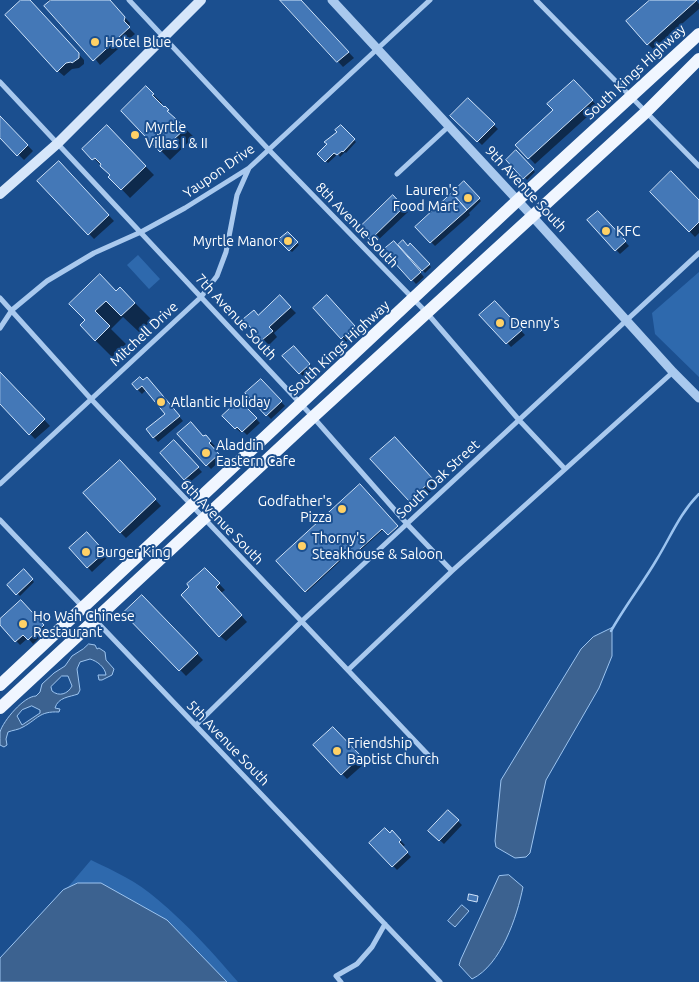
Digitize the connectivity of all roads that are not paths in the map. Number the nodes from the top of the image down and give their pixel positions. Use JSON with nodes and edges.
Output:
{"nodes":[{"id":1,"x":129,"y":0,"type":"edge"},
{"id":2,"x":201,"y":0,"type":"edge"},
{"id":3,"x":332,"y":0,"type":"edge"},
{"id":4,"x":430,"y":0,"type":"edge"},
{"id":5,"x":536,"y":0,"type":"edge"},
{"id":6,"x":699,"y":34,"type":"edge"},
{"id":7,"x":165,"y":38,"type":"junction"},
{"id":8,"x":378,"y":49,"type":"junction"},
{"id":9,"x":699,"y":60,"type":"edge"},
{"id":10,"x":0,"y":82,"type":"edge"},
{"id":11,"x":630,"y":96,"type":"junction"},
{"id":12,"x":645,"y":113,"type":"junction"},
{"id":13,"x":449,"y":126,"type":"junction"},
{"id":14,"x":58,"y":143,"type":"junction"},
{"id":15,"x":269,"y":150,"type":"junction"},
{"id":16,"x":699,"y":166,"type":"edge"},
{"id":17,"x":249,"y":168,"type":"junction"},
{"id":18,"x":397,"y":174,"type":"dead end"},
{"id":19,"x":0,"y":194,"type":"edge"},
{"id":20,"x":517,"y":201,"type":"junction"},
{"id":21,"x":532,"y":216,"type":"junction"},
{"id":22,"x":141,"y":232,"type":"junction"},
{"id":23,"x":699,"y":253,"type":"edge"},
{"id":24,"x":201,"y":297,"type":"junction"},
{"id":25,"x":0,"y":298,"type":"edge"},
{"id":26,"x":413,"y":300,"type":"junction"},
{"id":27,"x":12,"y":310,"type":"junction"},
{"id":28,"x":427,"y":313,"type":"junction"},
{"id":29,"x":627,"y":320,"type":"junction"},
{"id":30,"x":0,"y":328,"type":"edge"},
{"id":31,"x":673,"y":372,"type":"junction"},
{"id":32,"x":699,"y":398,"type":"edge"},
{"id":33,"x":91,"y":399,"type":"junction"},
{"id":34,"x":301,"y":403,"type":"junction"},
{"id":35,"x":313,"y":417,"type":"junction"},
{"id":36,"x":519,"y":420,"type":"junction"},
{"id":37,"x":565,"y":469,"type":"junction"},
{"id":38,"x":0,"y":484,"type":"edge"},
{"id":39,"x":192,"y":506,"type":"junction"},
{"id":40,"x":204,"y":519,"type":"junction"},
{"id":41,"x":0,"y":520,"type":"edge"},
{"id":42,"x":407,"y":524,"type":"junction"},
{"id":43,"x":452,"y":571,"type":"junction"},
{"id":44,"x":84,"y":607,"type":"junction"},
{"id":45,"x":95,"y":620,"type":"junction"},
{"id":46,"x":302,"y":621,"type":"junction"},
{"id":47,"x":348,"y":670,"type":"junction"},
{"id":48,"x":0,"y":685,"type":"edge"},
{"id":49,"x":0,"y":708,"type":"edge"},
{"id":50,"x":196,"y":726,"type":"junction"},
{"id":51,"x":432,"y":759,"type":"dead end"},
{"id":52,"x":385,"y":924,"type":"junction"},
{"id":53,"x":341,"y":982,"type":"edge"},
{"id":54,"x":440,"y":982,"type":"edge"}],
"edges":[{"from":1,"to":7,"type":"street","name":"8th Avenue South"},
{"from":2,"to":7,"type":"main road"},
{"from":3,"to":8,"type":"street","name":"9th Avenue South"},
{"from":4,"to":8,"type":"street","name":"Yaupon Drive"},
{"from":5,"to":11,"type":"street"},
{"from":6,"to":11,"type":"main road","name":"South Kings Highway"},
{"from":7,"to":14,"type":"main road"},
{"from":7,"to":15,"type":"street","name":"8th Avenue South"},
{"from":8,"to":13,"type":"street","name":"9th Avenue South"},
{"from":8,"to":15,"type":"street","name":"Yaupon Drive"},
{"from":9,"to":12,"type":"main road"},
{"from":10,"to":14,"type":"street","name":"7th Avenue South"},
{"from":11,"to":12,"type":"street"},
{"from":11,"to":20,"type":"main road","name":"South Kings Highway"},
{"from":12,"to":16,"type":"street"},
{"from":12,"to":21,"type":"main road"},
{"from":13,"to":18,"type":"street"},
{"from":13,"to":20,"type":"street","name":"9th Avenue South"},
{"from":14,"to":19,"type":"main road"},
{"from":14,"to":22,"type":"street","name":"7th Avenue South"},
{"from":15,"to":17,"type":"street","name":"Yaupon Drive"},
{"from":15,"to":26,"type":"street","name":"8th Avenue South"},
{"from":17,"to":22,"type":"street","name":"Yaupon Drive"},
{"from":17,"to":24,"type":"street","name":"Mitchell Drive"},
{"from":20,"to":21,"type":"street","name":"9th Avenue South"},
{"from":20,"to":26,"type":"main road","name":"South Kings Highway"},
{"from":21,"to":28,"type":"main road"},
{"from":21,"to":29,"type":"street","name":"9th Avenue South"},
{"from":22,"to":24,"type":"street","name":"7th Avenue South"},
{"from":22,"to":27,"type":"street","name":"Yaupon Drive"},
{"from":23,"to":29,"type":"street","name":"South Oak Street"},
{"from":24,"to":33,"type":"street","name":"Mitchell Drive"},
{"from":24,"to":34,"type":"street","name":"7th Avenue South"},
{"from":25,"to":27,"type":"street","name":"6th Avenue South"},
{"from":26,"to":28,"type":"street","name":"8th Avenue South"},
{"from":26,"to":34,"type":"main road","name":"South Kings Highway"},
{"from":27,"to":30,"type":"street","name":"Yaupon Drive"},
{"from":27,"to":33,"type":"street","name":"6th Avenue South"},
{"from":28,"to":35,"type":"main road"},
{"from":28,"to":36,"type":"street","name":"8th Avenue South"},
{"from":29,"to":31,"type":"street","name":"9th Avenue South"},
{"from":29,"to":36,"type":"street","name":"South Oak Street"},
{"from":31,"to":32,"type":"street","name":"9th Avenue South"},
{"from":31,"to":37,"type":"street"},
{"from":33,"to":38,"type":"street","name":"Mitchell Drive"},
{"from":33,"to":39,"type":"street","name":"6th Avenue South"},
{"from":34,"to":35,"type":"street","name":"7th Avenue South"},
{"from":34,"to":39,"type":"main road","name":"South Kings Highway"},
{"from":35,"to":40,"type":"main road"},
{"from":35,"to":42,"type":"street","name":"7th Avenue South"},
{"from":36,"to":37,"type":"street","name":"8th Avenue South"},
{"from":36,"to":42,"type":"street","name":"South Oak Street"},
{"from":37,"to":43,"type":"street"},
{"from":39,"to":40,"type":"street","name":"6th Avenue South"},
{"from":39,"to":44,"type":"main road","name":"South Kings Highway"},
{"from":40,"to":45,"type":"main road"},
{"from":40,"to":46,"type":"street","name":"6th Avenue South"},
{"from":41,"to":44,"type":"street","name":"5th Avenue South"},
{"from":42,"to":43,"type":"street","name":"7th Avenue South"},
{"from":42,"to":46,"type":"street","name":"South Oak Street"},
{"from":43,"to":47,"type":"street"},
{"from":44,"to":45,"type":"street","name":"5th Avenue South"},
{"from":44,"to":48,"type":"main road","name":"South Kings Highway"},
{"from":45,"to":49,"type":"main road"},
{"from":45,"to":50,"type":"street","name":"5th Avenue South"},
{"from":46,"to":47,"type":"street","name":"6th Avenue South"},
{"from":46,"to":50,"type":"street","name":"South Oak Street"},
{"from":47,"to":51,"type":"street","name":"6th Avenue South"},
{"from":50,"to":52,"type":"street","name":"5th Avenue South"},
{"from":52,"to":53,"type":"street"},
{"from":52,"to":54,"type":"street","name":"5th Avenue South"}]}
